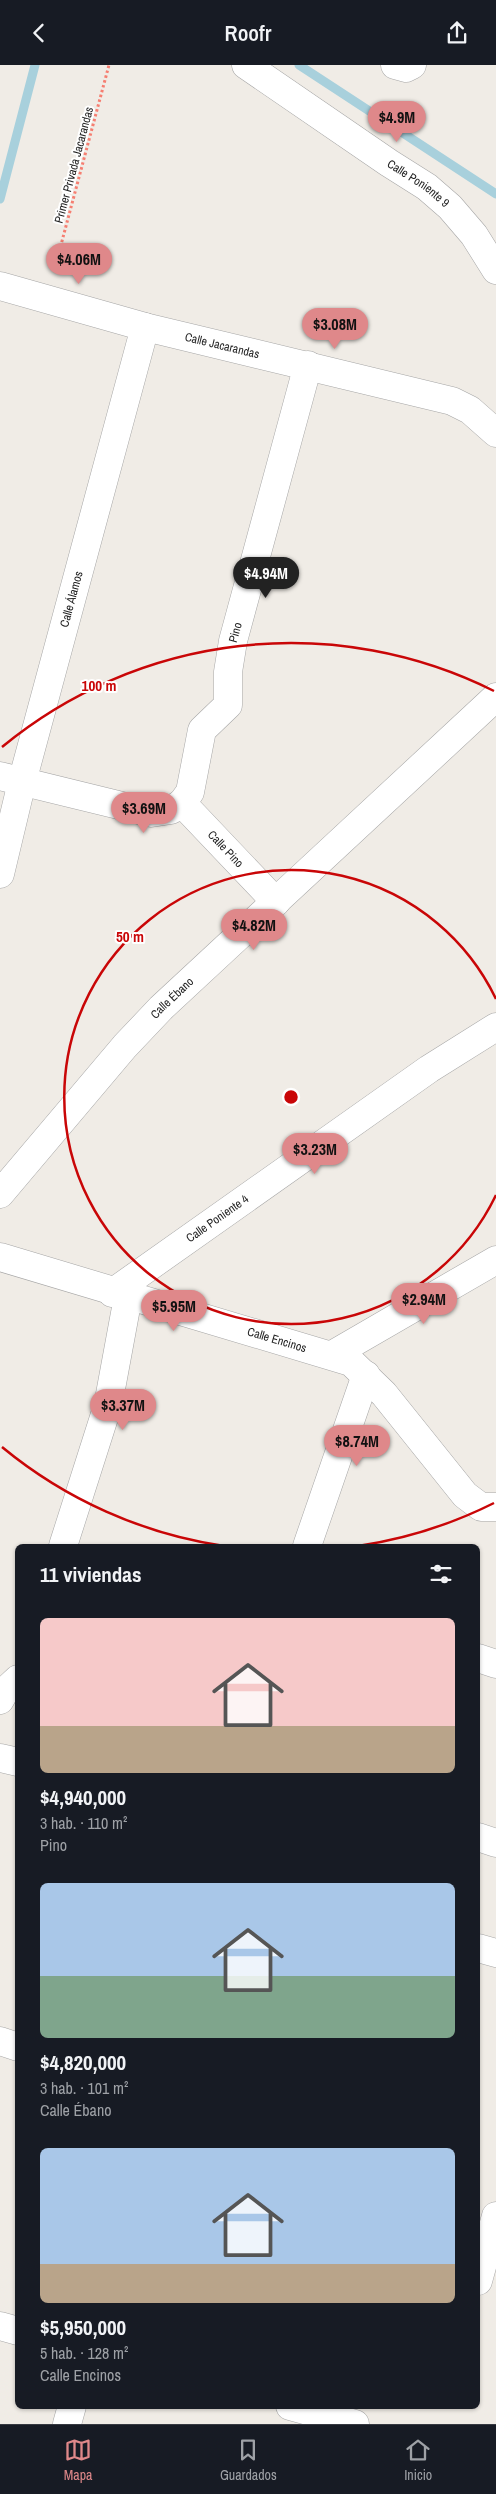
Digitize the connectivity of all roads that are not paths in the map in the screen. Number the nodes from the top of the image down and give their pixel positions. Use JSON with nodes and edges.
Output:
{"nodes":[{"id":1,"x":246,"y":65,"type":"edge"},
{"id":2,"x":496,"y":270,"type":"edge"},
{"id":3,"x":0,"y":286,"type":"edge"},
{"id":4,"x":145,"y":327,"type":"junction"},
{"id":5,"x":308,"y":365,"type":"junction"},
{"id":6,"x":496,"y":433,"type":"edge"},
{"id":7,"x":496,"y":697,"type":"edge"},
{"id":8,"x":11,"y":779,"type":"edge"},
{"id":9,"x":182,"y":803,"type":"junction"},
{"id":10,"x":0,"y":873,"type":"edge"},
{"id":11,"x":276,"y":902,"type":"junction"},
{"id":12,"x":496,"y":1027,"type":"edge"},
{"id":13,"x":0,"y":1194,"type":"edge"},
{"id":14,"x":0,"y":1257,"type":"edge"},
{"id":15,"x":496,"y":1260,"type":"edge"},
{"id":16,"x":120,"y":1295,"type":"junction"},
{"id":17,"x":332,"y":1355,"type":"junction"},
{"id":18,"x":366,"y":1375,"type":"junction"},
{"id":19,"x":496,"y":1507,"type":"edge"},
{"id":20,"x":70,"y":1544,"type":"edge"},
{"id":21,"x":308,"y":1544,"type":"edge"},
{"id":22,"x":480,"y":1659,"type":"edge"},
{"id":23,"x":496,"y":1664,"type":"edge"},
{"id":24,"x":15,"y":1682,"type":"edge"},
{"id":25,"x":0,"y":1700,"type":"edge"},
{"id":26,"x":0,"y":1757,"type":"edge"},
{"id":27,"x":15,"y":1761,"type":"edge"},
{"id":28,"x":480,"y":1838,"type":"edge"},
{"id":29,"x":496,"y":1843,"type":"edge"},
{"id":30,"x":480,"y":1949,"type":"edge"},
{"id":31,"x":496,"y":1953,"type":"edge"},
{"id":32,"x":0,"y":2041,"type":"edge"},
{"id":33,"x":15,"y":2046,"type":"edge"},
{"id":34,"x":496,"y":2216,"type":"edge"},
{"id":35,"x":480,"y":2274,"type":"edge"},
{"id":36,"x":480,"y":2281,"type":"edge"},
{"id":37,"x":496,"y":2284,"type":"edge"},
{"id":38,"x":0,"y":2326,"type":"edge"},
{"id":39,"x":15,"y":2330,"type":"edge"},
{"id":40,"x":71,"y":2409,"type":"edge"},
{"id":41,"x":301,"y":2409,"type":"edge"},
{"id":42,"x":67,"y":2424,"type":"edge"},
{"id":43,"x":355,"y":2424,"type":"edge"}],
"edges":[{"from":1,"to":2,"type":"street","name":"Calle Poniente 9"},
{"from":3,"to":4,"type":"street","name":"Calle Jacarandas"},
{"from":4,"to":5,"type":"street","name":"Calle Jacarandas"},
{"from":4,"to":8,"type":"street","name":"Calle Álamos"},
{"from":5,"to":6,"type":"street","name":"Calle Jacarandas"},
{"from":5,"to":9,"type":"street","name":"Pino"},
{"from":7,"to":11,"type":"street","name":"Calle Ébano"},
{"from":8,"to":9,"type":"street"},
{"from":8,"to":10,"type":"street","name":"Calle Álamos"},
{"from":9,"to":11,"type":"street","name":"Calle Pino"},
{"from":11,"to":13,"type":"street","name":"Calle Ébano"},
{"from":12,"to":16,"type":"street","name":"Calle Poniente 4"},
{"from":14,"to":16,"type":"street","name":"Calle Encinos"},
{"from":15,"to":17,"type":"street"},
{"from":16,"to":17,"type":"street","name":"Calle Encinos"},
{"from":16,"to":20,"type":"street"},
{"from":17,"to":18,"type":"street","name":"Calle Encinos"},
{"from":18,"to":19,"type":"street","name":"Calle Encinos"},
{"from":18,"to":21,"type":"street"},
{"from":22,"to":23,"type":"street"},
{"from":24,"to":25,"type":"street"},
{"from":26,"to":27,"type":"street"},
{"from":28,"to":29,"type":"street"},
{"from":30,"to":31,"type":"street"},
{"from":32,"to":33,"type":"street"},
{"from":34,"to":35,"type":"street"},
{"from":36,"to":37,"type":"street"},
{"from":38,"to":39,"type":"street"},
{"from":40,"to":42,"type":"street"},
{"from":41,"to":43,"type":"street"}]}
